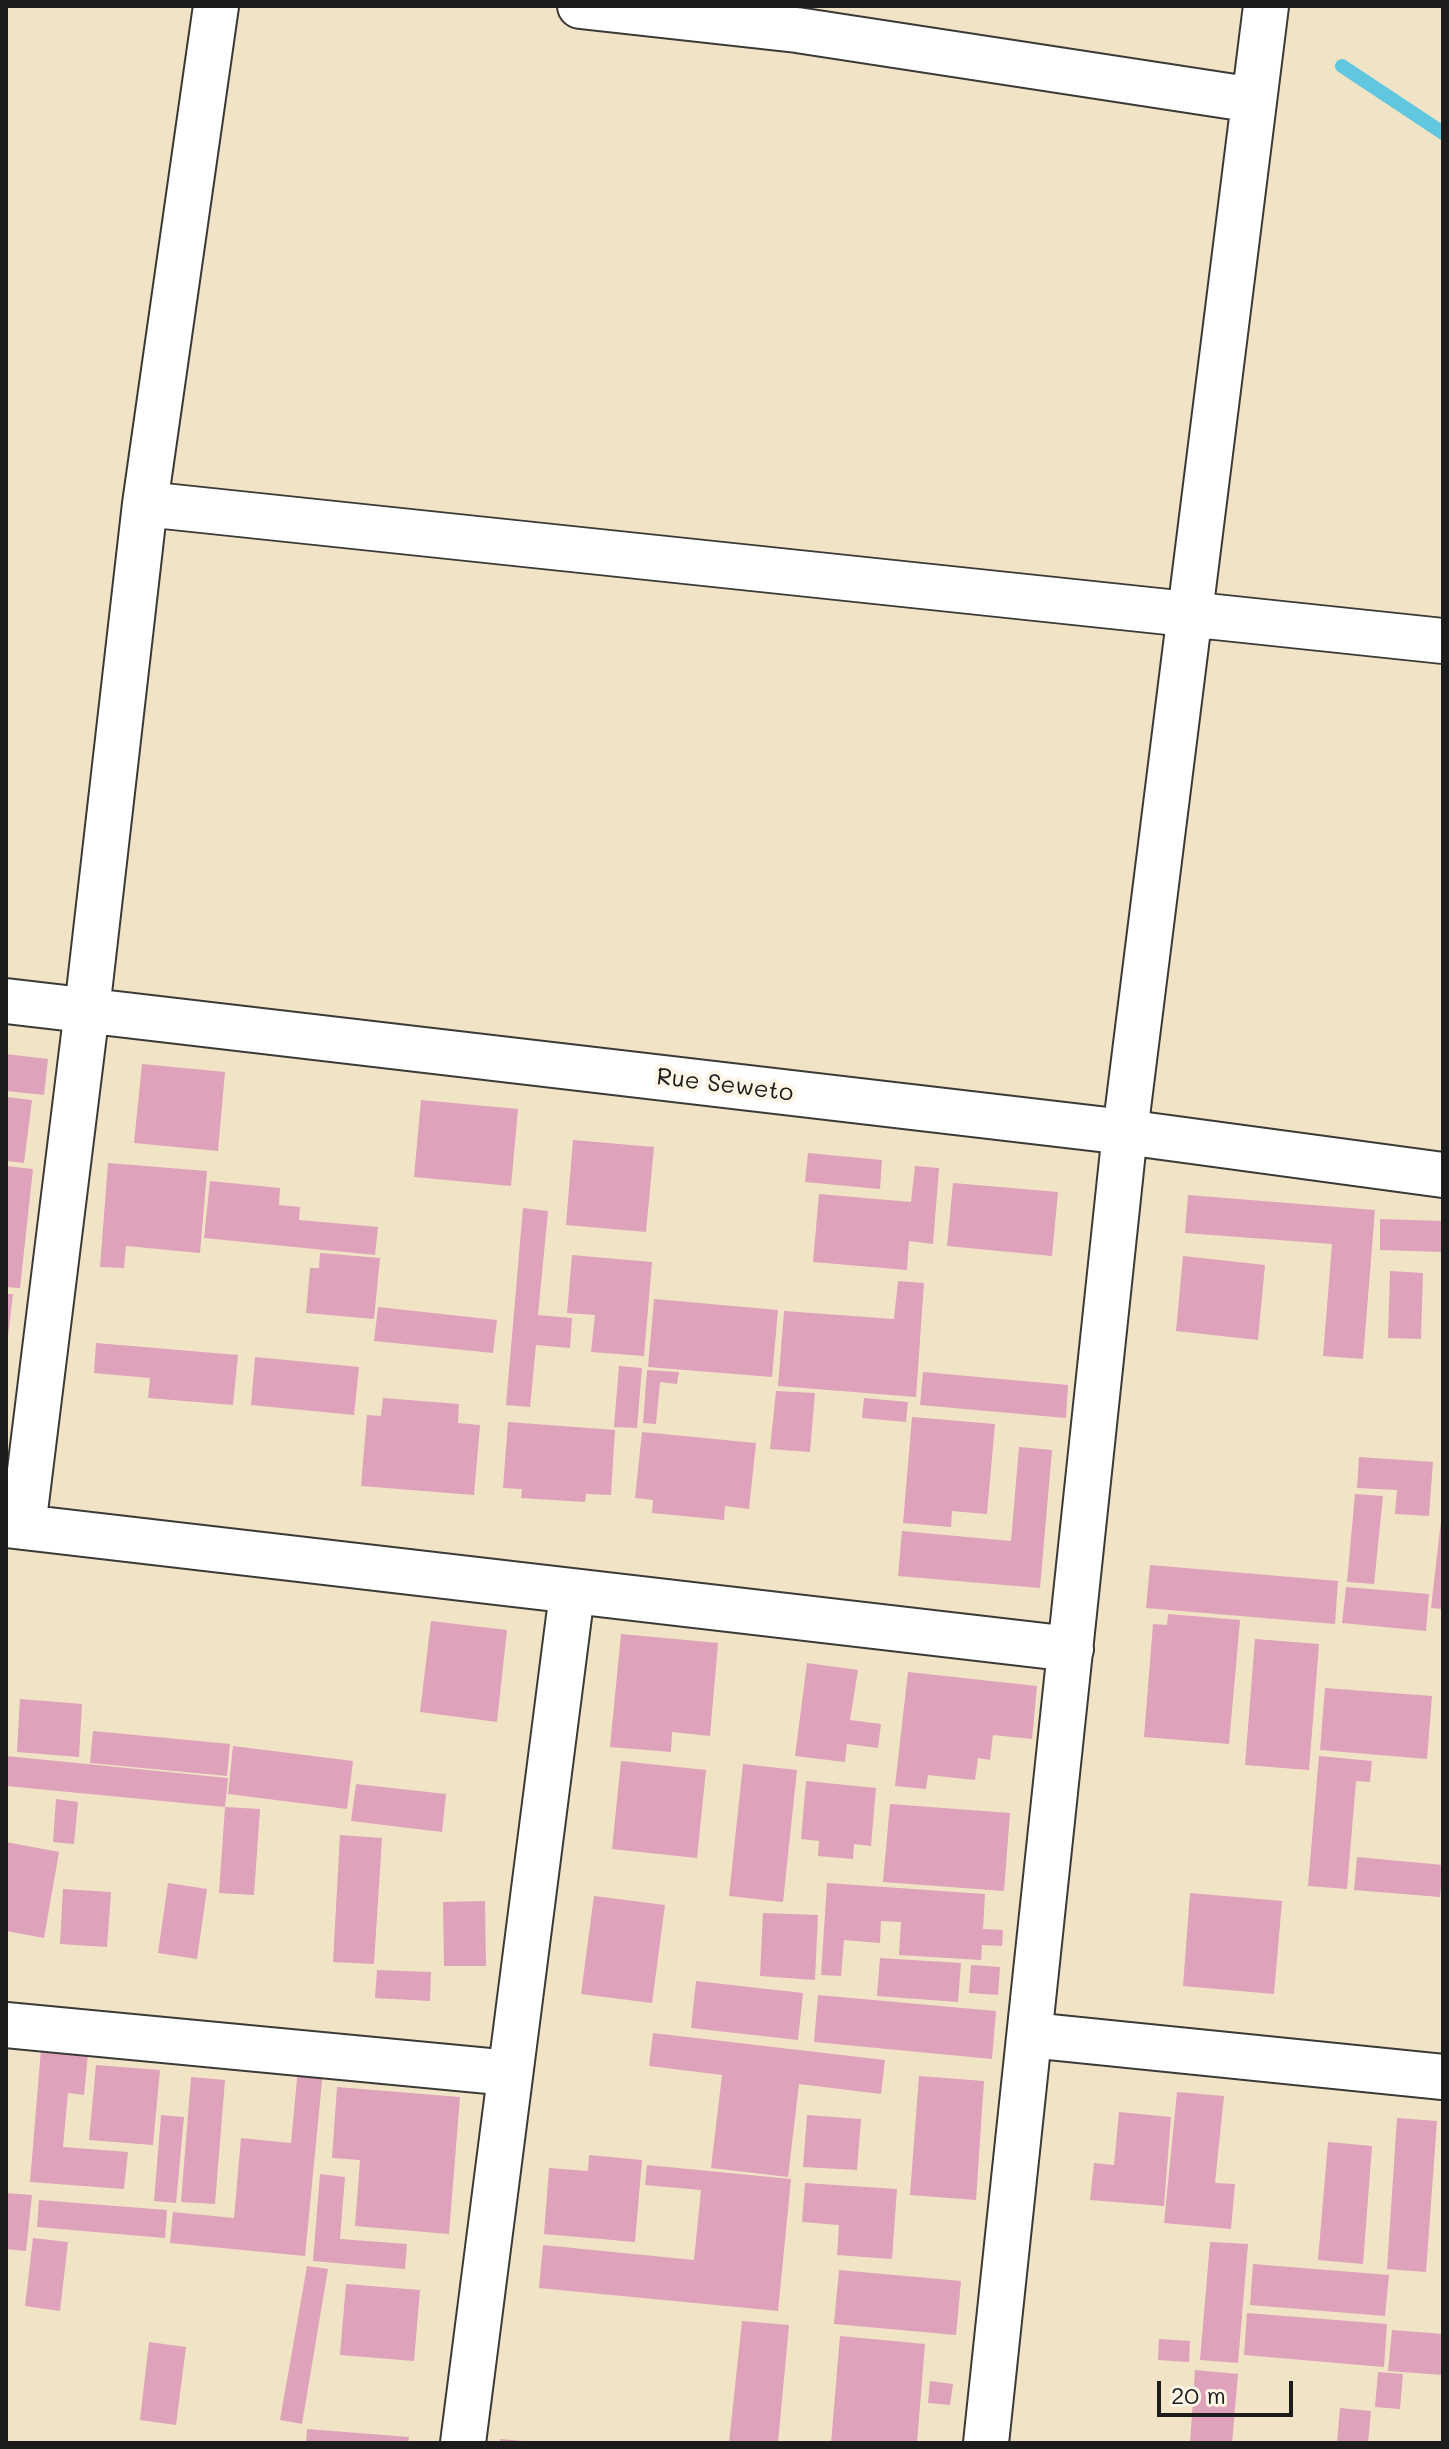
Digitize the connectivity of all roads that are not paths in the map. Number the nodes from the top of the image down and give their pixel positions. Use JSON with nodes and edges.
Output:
{"nodes":[{"id":1,"x":216,"y":6,"type":"edge"},
{"id":2,"x":580,"y":6,"type":"edge"},
{"id":3,"x":1266,"y":6,"type":"edge"},
{"id":4,"x":797,"y":18,"type":"edge"},
{"id":5,"x":1254,"y":100,"type":"junction"},
{"id":6,"x":145,"y":504,"type":"junction"},
{"id":7,"x":1189,"y":614,"type":"junction"},
{"id":8,"x":1443,"y":641,"type":"edge"},
{"id":9,"x":6,"y":1001,"type":"edge"},
{"id":10,"x":87,"y":1010,"type":"junction"},
{"id":11,"x":1125,"y":1132,"type":"junction"},
{"id":12,"x":1443,"y":1175,"type":"edge"},
{"id":13,"x":15,"y":1526,"type":"edge"},
{"id":14,"x":572,"y":1593,"type":"junction"},
{"id":15,"x":1071,"y":1649,"type":"junction"},
{"id":16,"x":6,"y":2025,"type":"edge"},
{"id":17,"x":1030,"y":2035,"type":"junction"},
{"id":18,"x":510,"y":2073,"type":"junction"},
{"id":19,"x":1443,"y":2077,"type":"edge"},
{"id":20,"x":463,"y":2443,"type":"edge"},
{"id":21,"x":986,"y":2443,"type":"edge"}],
"edges":[{"from":1,"to":6,"type":"street"},
{"from":2,"to":4,"type":"street"},
{"from":3,"to":5,"type":"street"},
{"from":4,"to":5,"type":"street"},
{"from":5,"to":7,"type":"street"},
{"from":6,"to":7,"type":"street"},
{"from":6,"to":10,"type":"street"},
{"from":7,"to":8,"type":"street"},
{"from":7,"to":11,"type":"street"},
{"from":9,"to":10,"type":"street","name":"Rue Seweto"},
{"from":10,"to":11,"type":"street","name":"Rue Seweto"},
{"from":10,"to":13,"type":"street"},
{"from":11,"to":12,"type":"street","name":"Rue Seweto"},
{"from":11,"to":15,"type":"street"},
{"from":13,"to":14,"type":"street"},
{"from":14,"to":15,"type":"street"},
{"from":14,"to":18,"type":"street"},
{"from":15,"to":17,"type":"street"},
{"from":16,"to":18,"type":"street"},
{"from":17,"to":19,"type":"street"},
{"from":17,"to":21,"type":"street"},
{"from":18,"to":20,"type":"street"}]}
